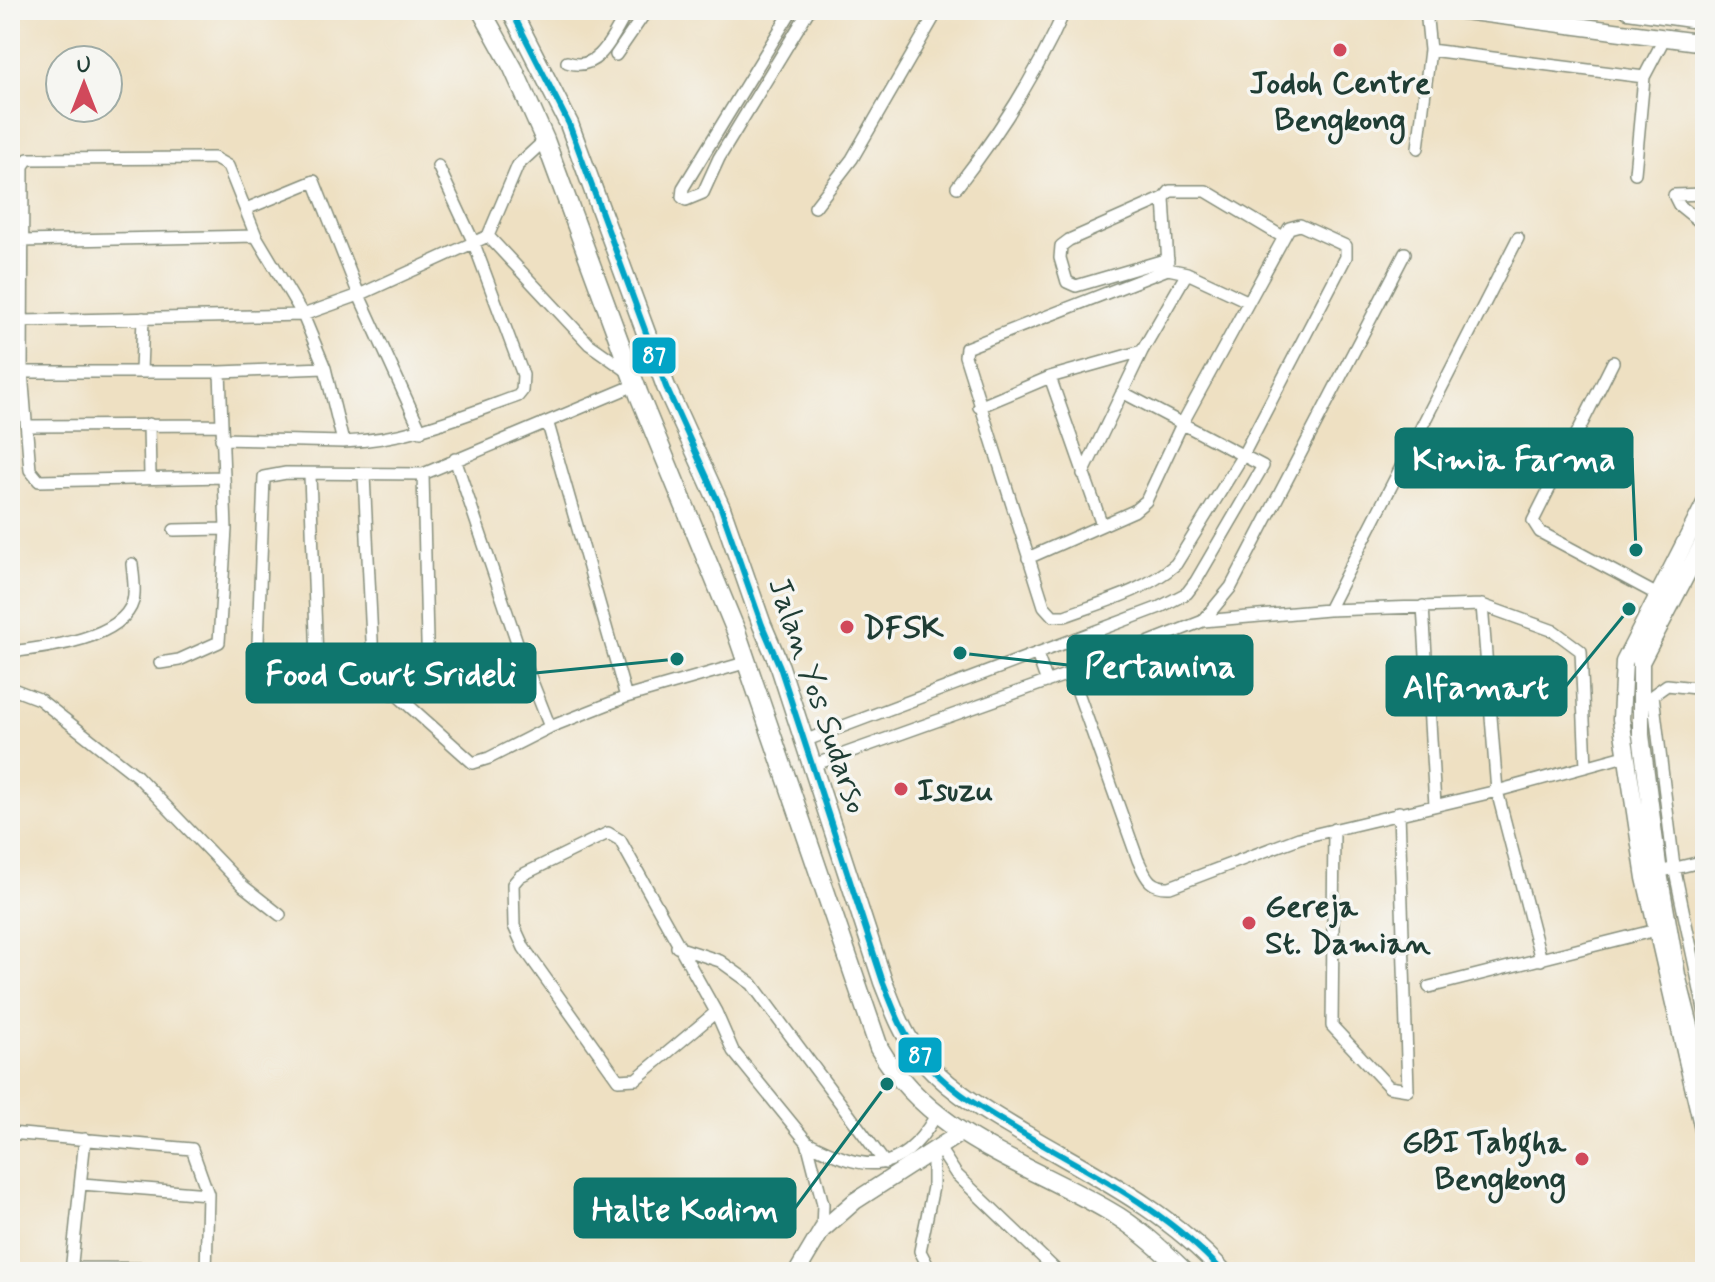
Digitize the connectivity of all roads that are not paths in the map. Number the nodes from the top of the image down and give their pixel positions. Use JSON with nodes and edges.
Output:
{"nodes":[{"id":1,"x":481,"y":10,"type":"edge"},
{"id":2,"x":511,"y":10,"type":"edge"},
{"id":3,"x":628,"y":10,"type":"edge"},
{"id":4,"x":647,"y":10,"type":"edge"},
{"id":5,"x":792,"y":10,"type":"edge"},
{"id":6,"x":809,"y":10,"type":"edge"},
{"id":7,"x":938,"y":10,"type":"edge"},
{"id":8,"x":1065,"y":10,"type":"edge"},
{"id":9,"x":1426,"y":10,"type":"edge"},
{"id":10,"x":1456,"y":10,"type":"edge"},
{"id":11,"x":1628,"y":10,"type":"edge"},
{"id":12,"x":1705,"y":21,"type":"edge"},
{"id":13,"x":1664,"y":39,"type":"junction"},
{"id":14,"x":1705,"y":43,"type":"edge"},
{"id":15,"x":529,"y":44,"type":"junction"},
{"id":16,"x":1430,"y":50,"type":"junction"},
{"id":17,"x":616,"y":55,"type":"dead end"},
{"id":18,"x":506,"y":56,"type":"junction"},
{"id":19,"x":567,"y":62,"type":"dead end"},
{"id":20,"x":1644,"y":77,"type":"junction"},
{"id":21,"x":545,"y":140,"type":"junction"},
{"id":22,"x":1418,"y":148,"type":"dead end"},
{"id":23,"x":438,"y":166,"type":"dead end"},
{"id":24,"x":1635,"y":173,"type":"dead end"},
{"id":25,"x":957,"y":187,"type":"dead end"},
{"id":26,"x":1705,"y":194,"type":"edge"},
{"id":27,"x":1164,"y":198,"type":"junction"},
{"id":28,"x":815,"y":207,"type":"dead end"},
{"id":29,"x":246,"y":209,"type":"junction"},
{"id":30,"x":1705,"y":226,"type":"edge"},
{"id":31,"x":256,"y":236,"type":"junction"},
{"id":32,"x":488,"y":236,"type":"junction"},
{"id":33,"x":1283,"y":237,"type":"junction"},
{"id":34,"x":1518,"y":238,"type":"dead end"},
{"id":35,"x":22,"y":241,"type":"junction"},
{"id":36,"x":473,"y":241,"type":"junction"},
{"id":37,"x":1405,"y":253,"type":"dead end"},
{"id":38,"x":1168,"y":264,"type":"junction"},
{"id":39,"x":1187,"y":273,"type":"junction"},
{"id":40,"x":359,"y":295,"type":"junction"},
{"id":41,"x":1247,"y":301,"type":"junction"},
{"id":42,"x":303,"y":315,"type":"junction"},
{"id":43,"x":143,"y":318,"type":"junction"},
{"id":44,"x":22,"y":321,"type":"junction"},
{"id":45,"x":1142,"y":351,"type":"junction"},
{"id":46,"x":1613,"y":362,"type":"dead end"},
{"id":47,"x":325,"y":368,"type":"junction"},
{"id":48,"x":141,"y":371,"type":"junction"},
{"id":49,"x":22,"y":372,"type":"junction"},
{"id":50,"x":220,"y":372,"type":"junction"},
{"id":51,"x":1050,"y":377,"type":"junction"},
{"id":52,"x":633,"y":379,"type":"junction"},
{"id":53,"x":1122,"y":392,"type":"junction"},
{"id":54,"x":979,"y":407,"type":"junction"},
{"id":55,"x":149,"y":424,"type":"junction"},
{"id":56,"x":548,"y":424,"type":"junction"},
{"id":57,"x":1182,"y":424,"type":"junction"},
{"id":58,"x":221,"y":425,"type":"junction"},
{"id":59,"x":29,"y":426,"type":"junction"},
{"id":60,"x":421,"y":431,"type":"junction"},
{"id":61,"x":221,"y":439,"type":"junction"},
{"id":62,"x":343,"y":442,"type":"junction"},
{"id":63,"x":1243,"y":455,"type":"junction"},
{"id":64,"x":455,"y":459,"type":"junction"},
{"id":65,"x":423,"y":474,"type":"junction"},
{"id":66,"x":1083,"y":474,"type":"junction"},
{"id":67,"x":364,"y":475,"type":"junction"},
{"id":68,"x":310,"y":476,"type":"junction"},
{"id":69,"x":150,"y":477,"type":"junction"},
{"id":70,"x":224,"y":477,"type":"junction"},
{"id":71,"x":1705,"y":503,"type":"edge"},
{"id":72,"x":1102,"y":525,"type":"junction"},
{"id":73,"x":226,"y":529,"type":"junction"},
{"id":74,"x":174,"y":530,"type":"dead end"},
{"id":75,"x":1705,"y":539,"type":"edge"},
{"id":76,"x":1028,"y":558,"type":"junction"},
{"id":77,"x":132,"y":564,"type":"dead end"},
{"id":78,"x":1656,"y":594,"type":"junction"},
{"id":79,"x":1482,"y":605,"type":"junction"},
{"id":80,"x":1423,"y":606,"type":"junction"},
{"id":81,"x":1328,"y":610,"type":"junction"},
{"id":82,"x":1203,"y":621,"type":"junction"},
{"id":83,"x":762,"y":625,"type":"junction"},
{"id":84,"x":736,"y":631,"type":"junction"},
{"id":85,"x":520,"y":651,"type":"junction"},
{"id":86,"x":10,"y":652,"type":"edge"},
{"id":87,"x":1037,"y":654,"type":"junction"},
{"id":88,"x":372,"y":658,"type":"junction"},
{"id":89,"x":317,"y":660,"type":"junction"},
{"id":90,"x":748,"y":662,"type":"junction"},
{"id":91,"x":160,"y":663,"type":"dead end"},
{"id":92,"x":1071,"y":673,"type":"junction"},
{"id":93,"x":1047,"y":682,"type":"junction"},
{"id":94,"x":428,"y":683,"type":"junction"},
{"id":95,"x":10,"y":688,"type":"edge"},
{"id":96,"x":1705,"y":689,"type":"edge"},
{"id":97,"x":398,"y":696,"type":"junction"},
{"id":98,"x":626,"y":697,"type":"junction"},
{"id":99,"x":796,"y":720,"type":"junction"},
{"id":100,"x":550,"y":727,"type":"junction"},
{"id":101,"x":768,"y":729,"type":"junction"},
{"id":102,"x":1649,"y":734,"type":"junction"},
{"id":103,"x":804,"y":741,"type":"junction"},
{"id":104,"x":1625,"y":756,"type":"junction"},
{"id":105,"x":813,"y":765,"type":"junction"},
{"id":106,"x":1586,"y":767,"type":"junction"},
{"id":107,"x":1497,"y":791,"type":"junction"},
{"id":108,"x":1435,"y":805,"type":"junction"},
{"id":109,"x":1399,"y":812,"type":"junction"},
{"id":110,"x":1334,"y":829,"type":"junction"},
{"id":111,"x":1705,"y":861,"type":"edge"},
{"id":112,"x":1666,"y":870,"type":"junction"},
{"id":113,"x":280,"y":915,"type":"dead end"},
{"id":114,"x":1656,"y":930,"type":"junction"},
{"id":115,"x":677,"y":947,"type":"junction"},
{"id":116,"x":1541,"y":960,"type":"junction"},
{"id":117,"x":1699,"y":967,"type":"edge"},
{"id":118,"x":1677,"y":975,"type":"junction"},
{"id":119,"x":1429,"y":987,"type":"dead end"},
{"id":120,"x":716,"y":1012,"type":"junction"},
{"id":121,"x":1705,"y":1014,"type":"edge"},
{"id":122,"x":1705,"y":1084,"type":"edge"},
{"id":123,"x":935,"y":1117,"type":"junction"},
{"id":124,"x":962,"y":1132,"type":"junction"},
{"id":125,"x":10,"y":1133,"type":"edge"},
{"id":126,"x":1705,"y":1138,"type":"edge"},
{"id":127,"x":85,"y":1139,"type":"junction"},
{"id":128,"x":807,"y":1142,"type":"junction"},
{"id":129,"x":936,"y":1150,"type":"junction"},
{"id":130,"x":885,"y":1163,"type":"junction"},
{"id":131,"x":82,"y":1184,"type":"junction"},
{"id":132,"x":208,"y":1194,"type":"junction"},
{"id":133,"x":822,"y":1230,"type":"junction"},
{"id":134,"x":71,"y":1270,"type":"edge"},
{"id":135,"x":206,"y":1270,"type":"edge"},
{"id":136,"x":797,"y":1272,"type":"edge"},
{"id":137,"x":931,"y":1272,"type":"edge"},
{"id":138,"x":1058,"y":1272,"type":"edge"},
{"id":139,"x":1185,"y":1272,"type":"edge"},
{"id":140,"x":1223,"y":1272,"type":"edge"}],
"edges":[{"from":1,"to":18,"type":"main road","name":"Jalan Yos Sudarso"},
{"from":2,"to":15,"type":"main road","name":"Jalan Yos Sudarso"},
{"from":3,"to":19,"type":"street"},
{"from":4,"to":17,"type":"street"},
{"from":5,"to":6,"type":"street"},
{"from":7,"to":28,"type":"street"},
{"from":8,"to":25,"type":"street"},
{"from":9,"to":16,"type":"street"},
{"from":10,"to":13,"type":"main road"},
{"from":11,"to":12,"type":"main road"},
{"from":13,"to":14,"type":"main road"},
{"from":13,"to":20,"type":"street"},
{"from":15,"to":18,"type":"main road"},
{"from":15,"to":83,"type":"main road","name":"Jalan Yos Sudarso"},
{"from":16,"to":20,"type":"street"},
{"from":16,"to":22,"type":"street"},
{"from":18,"to":21,"type":"main road","name":"Jalan Yos Sudarso"},
{"from":20,"to":24,"type":"street"},
{"from":21,"to":32,"type":"street"},
{"from":21,"to":52,"type":"main road","name":"Jalan Yos Sudarso"},
{"from":23,"to":36,"type":"street"},
{"from":26,"to":30,"type":"street"},
{"from":27,"to":33,"type":"street"},
{"from":27,"to":38,"type":"street"},
{"from":27,"to":38,"type":"street"},
{"from":29,"to":31,"type":"street"},
{"from":29,"to":35,"type":"street"},
{"from":29,"to":40,"type":"street"},
{"from":31,"to":35,"type":"street"},
{"from":31,"to":42,"type":"street"},
{"from":32,"to":36,"type":"street"},
{"from":32,"to":52,"type":"street"},
{"from":33,"to":41,"type":"street"},
{"from":33,"to":63,"type":"street"},
{"from":34,"to":81,"type":"street"},
{"from":35,"to":44,"type":"street"},
{"from":36,"to":40,"type":"street"},
{"from":36,"to":60,"type":"street"},
{"from":37,"to":82,"type":"street"},
{"from":38,"to":39,"type":"street"},
{"from":38,"to":54,"type":"street"},
{"from":39,"to":41,"type":"street"},
{"from":39,"to":45,"type":"street"},
{"from":40,"to":42,"type":"street"},
{"from":40,"to":60,"type":"street"},
{"from":41,"to":57,"type":"street"},
{"from":42,"to":43,"type":"street"},
{"from":42,"to":47,"type":"street"},
{"from":43,"to":44,"type":"street"},
{"from":43,"to":48,"type":"street"},
{"from":44,"to":49,"type":"street"},
{"from":45,"to":51,"type":"street"},
{"from":45,"to":53,"type":"street"},
{"from":46,"to":78,"type":"street"},
{"from":47,"to":50,"type":"street"},
{"from":47,"to":62,"type":"street"},
{"from":48,"to":49,"type":"street"},
{"from":48,"to":50,"type":"street"},
{"from":49,"to":59,"type":"street"},
{"from":50,"to":58,"type":"street"},
{"from":51,"to":54,"type":"street"},
{"from":51,"to":66,"type":"street"},
{"from":52,"to":56,"type":"street"},
{"from":52,"to":84,"type":"main road","name":"Jalan Yos Sudarso"},
{"from":53,"to":57,"type":"street"},
{"from":53,"to":66,"type":"street"},
{"from":54,"to":76,"type":"street"},
{"from":55,"to":58,"type":"street"},
{"from":55,"to":59,"type":"street"},
{"from":55,"to":69,"type":"street"},
{"from":56,"to":64,"type":"street"},
{"from":56,"to":98,"type":"street"},
{"from":57,"to":63,"type":"street"},
{"from":57,"to":72,"type":"street"},
{"from":58,"to":61,"type":"street"},
{"from":59,"to":69,"type":"street"},
{"from":60,"to":62,"type":"street"},
{"from":61,"to":62,"type":"street"},
{"from":61,"to":70,"type":"street"},
{"from":63,"to":76,"type":"street"},
{"from":63,"to":87,"type":"street"},
{"from":64,"to":65,"type":"street"},
{"from":64,"to":85,"type":"street"},
{"from":65,"to":67,"type":"street"},
{"from":65,"to":94,"type":"street"},
{"from":66,"to":72,"type":"street"},
{"from":67,"to":68,"type":"street"},
{"from":67,"to":88,"type":"street"},
{"from":68,"to":89,"type":"street"},
{"from":68,"to":89,"type":"street"},
{"from":69,"to":70,"type":"street"},
{"from":70,"to":73,"type":"street"},
{"from":71,"to":78,"type":"main road"},
{"from":72,"to":76,"type":"street"},
{"from":73,"to":74,"type":"street"},
{"from":73,"to":91,"type":"street"},
{"from":75,"to":102,"type":"main road"},
{"from":77,"to":86,"type":"street"},
{"from":78,"to":104,"type":"main road"},
{"from":79,"to":80,"type":"street"},
{"from":79,"to":106,"type":"street"},
{"from":79,"to":107,"type":"street"},
{"from":80,"to":81,"type":"street"},
{"from":80,"to":108,"type":"street"},
{"from":81,"to":82,"type":"street"},
{"from":82,"to":92,"type":"street"},
{"from":83,"to":84,"type":"main road"},
{"from":83,"to":99,"type":"main road","name":"Jalan Yos Sudarso"},
{"from":84,"to":90,"type":"main road","name":"Jalan Yos Sudarso"},
{"from":85,"to":94,"type":"street"},
{"from":85,"to":100,"type":"street"},
{"from":87,"to":93,"type":"street"},
{"from":87,"to":103,"type":"street"},
{"from":88,"to":89,"type":"street"},
{"from":88,"to":97,"type":"street"},
{"from":90,"to":98,"type":"street"},
{"from":90,"to":101,"type":"main road","name":"Jalan Yos Sudarso"},
{"from":92,"to":93,"type":"street"},
{"from":92,"to":110,"type":"street"},
{"from":93,"to":105,"type":"street"},
{"from":94,"to":97,"type":"street"},
{"from":95,"to":113,"type":"street"},
{"from":96,"to":102,"type":"street"},
{"from":97,"to":100,"type":"street"},
{"from":98,"to":100,"type":"street"},
{"from":99,"to":101,"type":"main road"},
{"from":99,"to":103,"type":"main road","name":"Jalan Yos Sudarso"},
{"from":101,"to":123,"type":"main road","name":"Jalan Yos Sudarso"},
{"from":102,"to":112,"type":"main road"},
{"from":103,"to":105,"type":"main road","name":"Jalan Yos Sudarso"},
{"from":104,"to":106,"type":"street"},
{"from":104,"to":114,"type":"main road"},
{"from":105,"to":140,"type":"main road","name":"Jalan Yos Sudarso"},
{"from":106,"to":107,"type":"street"},
{"from":107,"to":108,"type":"street"},
{"from":107,"to":116,"type":"street"},
{"from":108,"to":109,"type":"street"},
{"from":109,"to":110,"type":"street"},
{"from":109,"to":110,"type":"street"},
{"from":111,"to":112,"type":"street"},
{"from":112,"to":117,"type":"street"},
{"from":112,"to":118,"type":"main road"},
{"from":114,"to":116,"type":"street"},
{"from":114,"to":126,"type":"main road"},
{"from":115,"to":120,"type":"street"},
{"from":115,"to":120,"type":"street"},
{"from":115,"to":130,"type":"street"},
{"from":116,"to":119,"type":"street"},
{"from":117,"to":118,"type":"street"},
{"from":117,"to":121,"type":"street"},
{"from":118,"to":122,"type":"main road"},
{"from":120,"to":128,"type":"street"},
{"from":123,"to":124,"type":"main road","name":"Jalan Yos Sudarso"},
{"from":123,"to":130,"type":"street"},
{"from":124,"to":129,"type":"main road"},
{"from":124,"to":139,"type":"main road","name":"Jalan Yos Sudarso"},
{"from":125,"to":127,"type":"street"},
{"from":127,"to":131,"type":"street"},
{"from":127,"to":132,"type":"street"},
{"from":128,"to":130,"type":"street"},
{"from":128,"to":133,"type":"street"},
{"from":129,"to":133,"type":"main road"},
{"from":129,"to":137,"type":"street"},
{"from":129,"to":138,"type":"street"},
{"from":131,"to":132,"type":"street"},
{"from":131,"to":134,"type":"street"},
{"from":132,"to":135,"type":"street"},
{"from":133,"to":136,"type":"main road"},
{"from":134,"to":135,"type":"street"}]}
